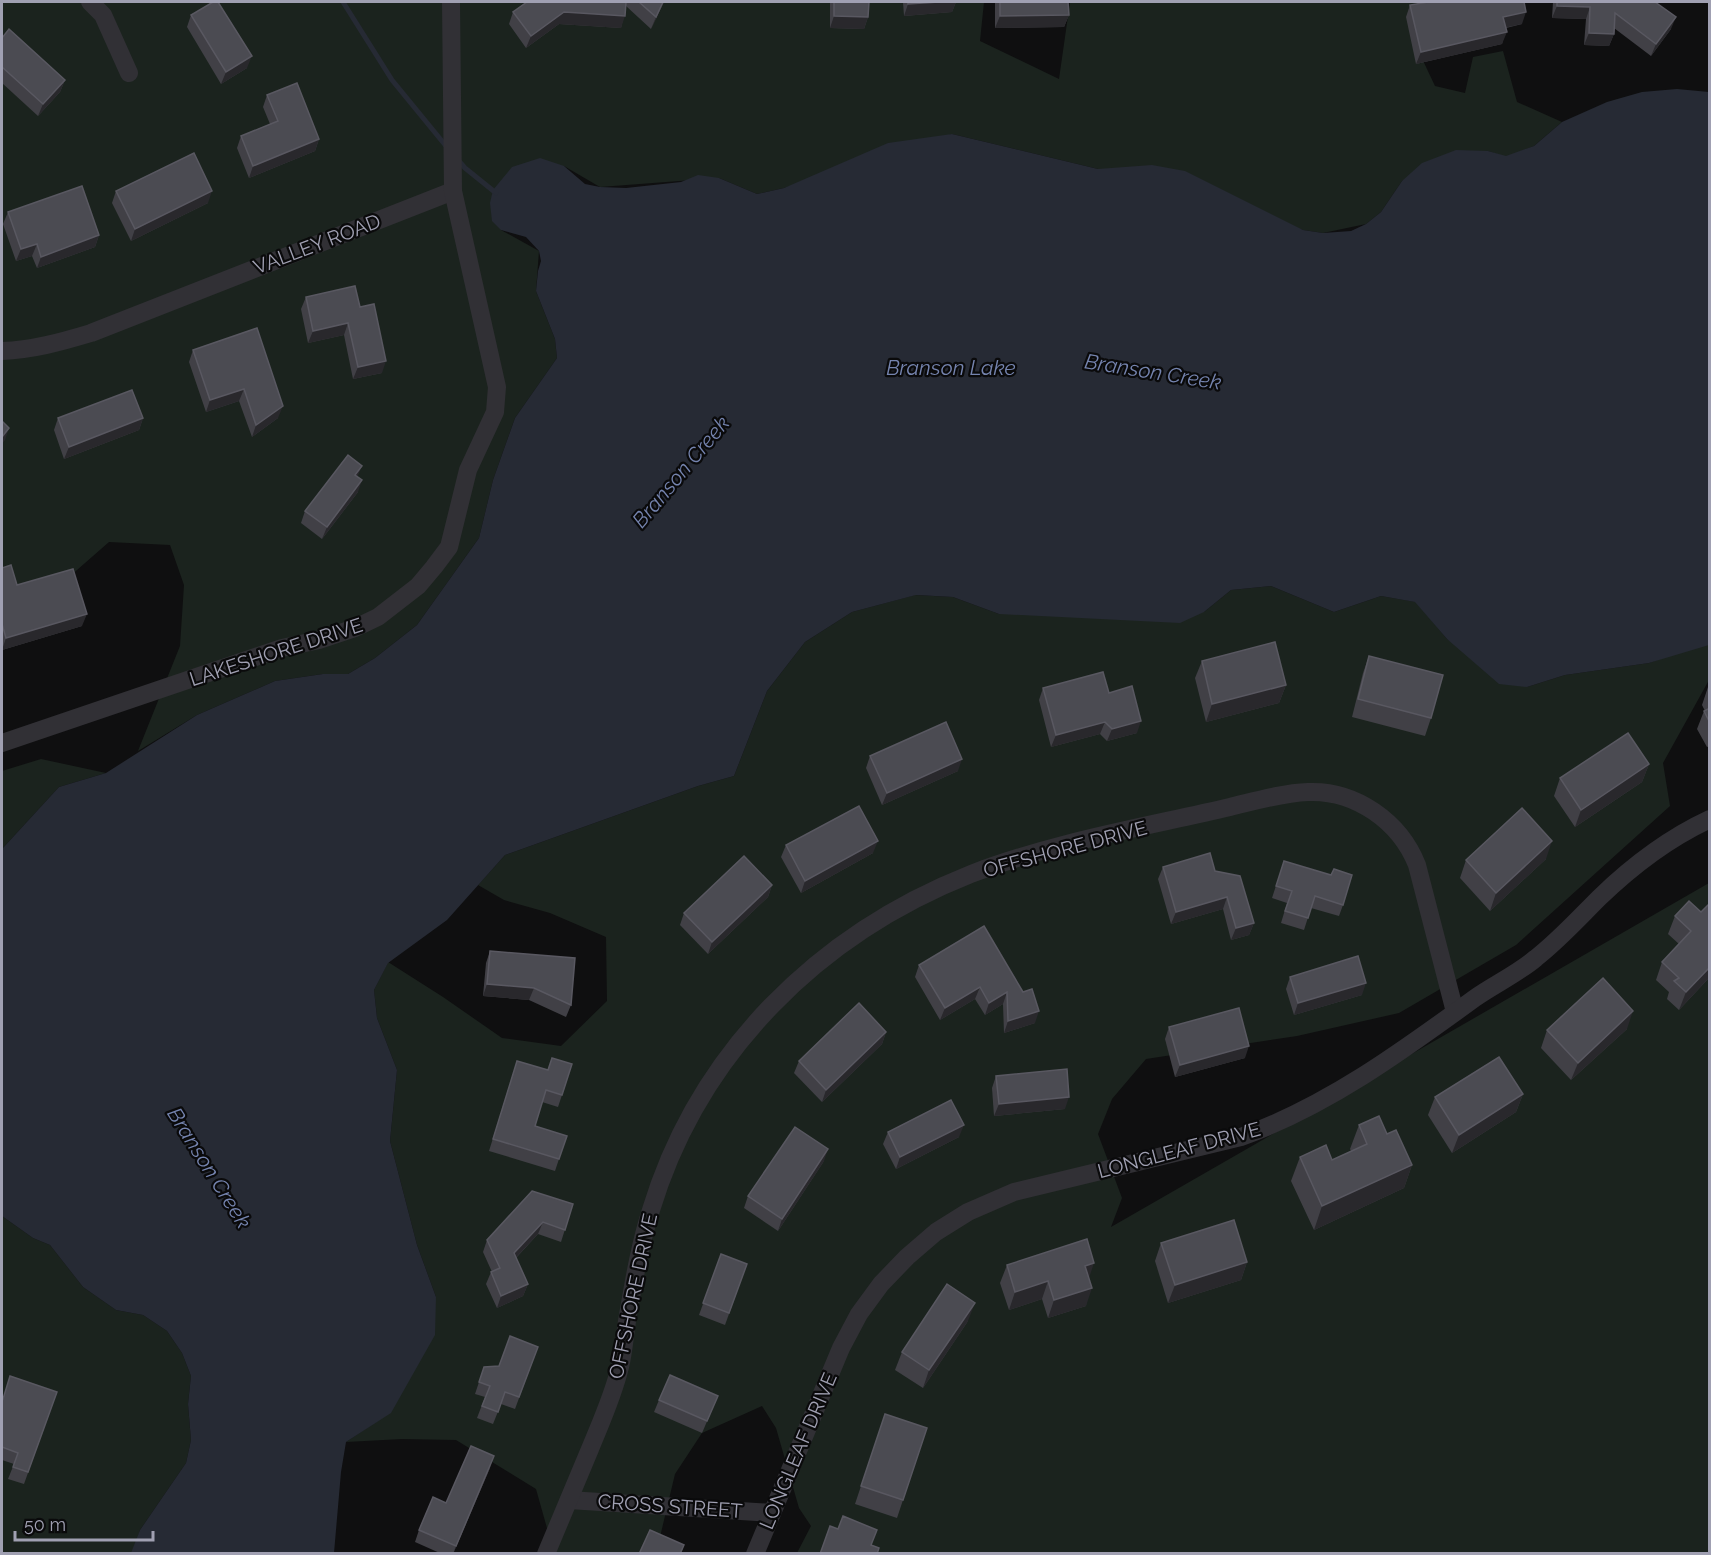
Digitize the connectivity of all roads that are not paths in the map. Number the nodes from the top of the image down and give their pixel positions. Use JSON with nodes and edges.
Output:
{"nodes":[{"id":1,"x":90,"y":2,"type":"edge"},
{"id":2,"x":451,"y":2,"type":"edge"},
{"id":3,"x":129,"y":74,"type":"dead end"},
{"id":4,"x":453,"y":191,"type":"junction"},
{"id":5,"x":2,"y":351,"type":"edge"},
{"id":6,"x":2,"y":743,"type":"edge"},
{"id":7,"x":1710,"y":819,"type":"edge"},
{"id":8,"x":1455,"y":1012,"type":"junction"},
{"id":9,"x":569,"y":1500,"type":"junction"},
{"id":10,"x":772,"y":1513,"type":"junction"},
{"id":11,"x":546,"y":1554,"type":"edge"},
{"id":12,"x":755,"y":1554,"type":"edge"}],
"edges":[{"from":1,"to":3,"type":"street"},
{"from":2,"to":4,"type":"street"},
{"from":4,"to":5,"type":"street","name":"VALLEY ROAD"},
{"from":4,"to":6,"type":"street","name":"LAKESHORE DRIVE"},
{"from":7,"to":8,"type":"street","name":"LONGLEAF DRIVE"},
{"from":8,"to":9,"type":"street","name":"OFFSHORE DRIVE"},
{"from":8,"to":10,"type":"street","name":"LONGLEAF DRIVE"},
{"from":9,"to":10,"type":"street","name":"CROSS STREET"},
{"from":9,"to":11,"type":"street","name":"OFFSHORE DRIVE"},
{"from":10,"to":12,"type":"street","name":"LONGLEAF DRIVE"}]}
